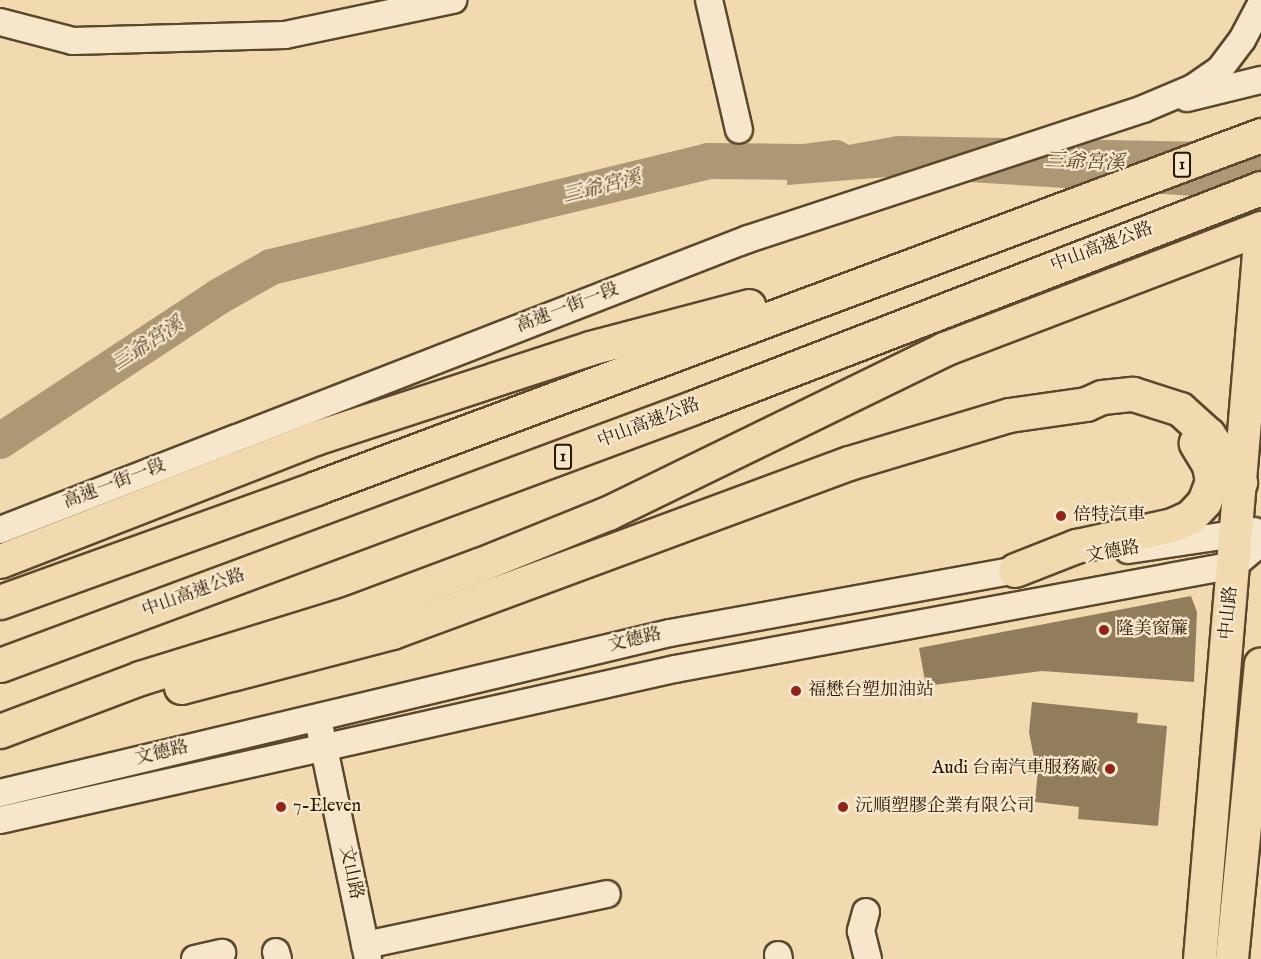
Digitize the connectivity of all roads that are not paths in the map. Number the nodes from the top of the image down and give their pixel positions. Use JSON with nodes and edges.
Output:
{"nodes":[{"id":1,"x":453,"y":0,"type":"edge"},
{"id":2,"x":709,"y":0,"type":"edge"},
{"id":3,"x":1261,"y":4,"type":"edge"},
{"id":4,"x":0,"y":22,"type":"edge"},
{"id":5,"x":1261,"y":80,"type":"edge"},
{"id":6,"x":1143,"y":109,"type":"junction"},
{"id":7,"x":740,"y":129,"type":"dead end"},
{"id":8,"x":1261,"y":135,"type":"edge"},
{"id":9,"x":1261,"y":188,"type":"edge"},
{"id":10,"x":1261,"y":228,"type":"edge"},
{"id":11,"x":960,"y":249,"type":"junction"},
{"id":12,"x":1257,"y":338,"type":"edge"},
{"id":13,"x":1086,"y":404,"type":"junction"},
{"id":14,"x":1240,"y":482,"type":"junction"},
{"id":15,"x":0,"y":530,"type":"edge"},
{"id":16,"x":1253,"y":535,"type":"edge"},
{"id":17,"x":0,"y":561,"type":"edge"},
{"id":18,"x":1234,"y":565,"type":"junction"},
{"id":19,"x":1015,"y":570,"type":"junction"},
{"id":20,"x":0,"y":602,"type":"edge"},
{"id":21,"x":1261,"y":663,"type":"edge"},
{"id":22,"x":0,"y":665,"type":"edge"},
{"id":23,"x":317,"y":717,"type":"junction"},
{"id":24,"x":0,"y":732,"type":"edge"},
{"id":25,"x":324,"y":746,"type":"junction"},
{"id":26,"x":8,"y":790,"type":"edge"},
{"id":27,"x":0,"y":820,"type":"edge"},
{"id":28,"x":607,"y":894,"type":"dead end"},
{"id":29,"x":866,"y":912,"type":"dead end"},
{"id":30,"x":367,"y":952,"type":"edge"},
{"id":31,"x":222,"y":953,"type":"dead end"},
{"id":32,"x":195,"y":959,"type":"edge"},
{"id":33,"x":868,"y":959,"type":"edge"},
{"id":34,"x":1200,"y":959,"type":"edge"},
{"id":35,"x":1232,"y":959,"type":"edge"}],
"edges":[{"from":1,"to":4,"type":"street"},
{"from":2,"to":7,"type":"street"},
{"from":3,"to":6,"type":"street","name":"高速一街一段"},
{"from":5,"to":6,"type":"street","name":"高速一街一段"},
{"from":6,"to":15,"type":"street","name":"高速一街一段"},
{"from":8,"to":11,"type":"highway","number":"1"},
{"from":9,"to":22,"type":"highway","name":"中山高速公路","number":"1"},
{"from":10,"to":12,"type":"main road","name":"中山路"},
{"from":10,"to":24,"type":"highway"},
{"from":11,"to":17,"type":"highway"},
{"from":11,"to":20,"type":"highway","number":"1"},
{"from":12,"to":14,"type":"main road","name":"中山路"},
{"from":13,"to":14,"type":"highway"},
{"from":13,"to":19,"type":"highway"},
{"from":13,"to":24,"type":"highway"},
{"from":14,"to":16,"type":"main road","name":"中山路"},
{"from":16,"to":18,"type":"main road","name":"中山路"},
{"from":16,"to":19,"type":"street","name":"文德路"},
{"from":18,"to":25,"type":"street","name":"文德路"},
{"from":18,"to":34,"type":"main road","name":"中山路"},
{"from":19,"to":23,"type":"street","name":"文德路"},
{"from":21,"to":35,"type":"main road"},
{"from":23,"to":25,"type":"street","name":"文山路"},
{"from":23,"to":26,"type":"street","name":"文德路"},
{"from":25,"to":27,"type":"street","name":"文德路"},
{"from":25,"to":30,"type":"street","name":"文山路"},
{"from":28,"to":30,"type":"street"},
{"from":29,"to":33,"type":"street"},
{"from":31,"to":32,"type":"street"}]}
